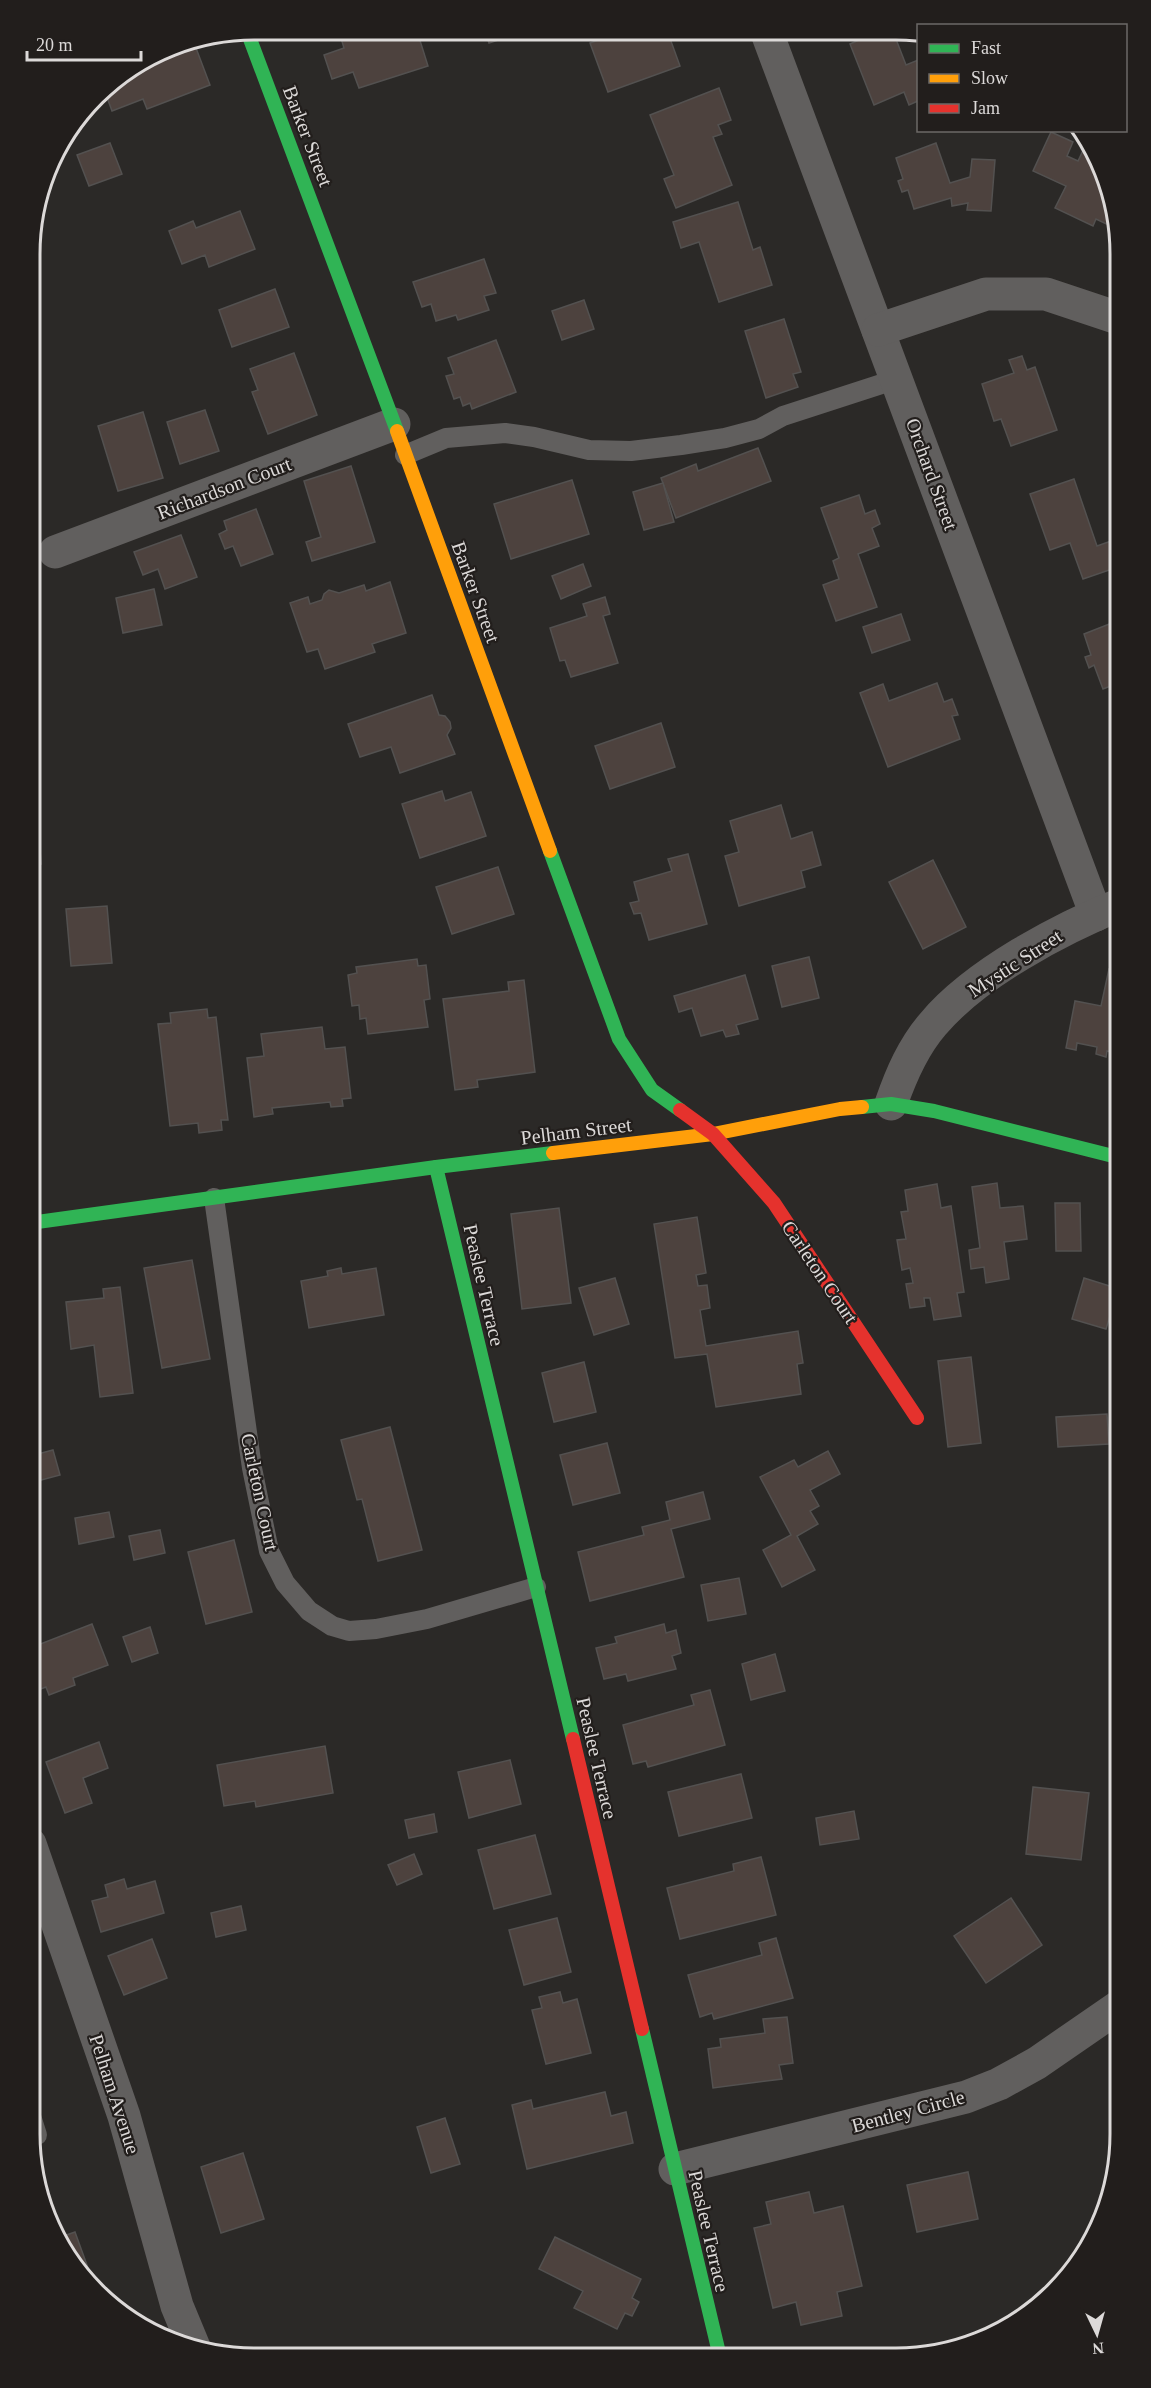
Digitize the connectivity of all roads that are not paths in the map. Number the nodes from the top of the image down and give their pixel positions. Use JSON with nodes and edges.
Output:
{"nodes":[{"id":1,"x":770,"y":40,"type":"edge"},
{"id":2,"x":251,"y":41,"type":"edge"},
{"id":3,"x":1111,"y":317,"type":"edge"},
{"id":4,"x":878,"y":330,"type":"junction"},
{"id":5,"x":897,"y":379,"type":"junction"},
{"id":6,"x":394,"y":424,"type":"junction"},
{"id":7,"x":405,"y":454,"type":"junction"},
{"id":8,"x":55,"y":552,"type":"dead end"},
{"id":9,"x":1108,"y":910,"type":"edge"},
{"id":10,"x":891,"y":1104,"type":"junction"},
{"id":11,"x":713,"y":1134,"type":"junction"},
{"id":12,"x":1111,"y":1155,"type":"edge"},
{"id":13,"x":436,"y":1167,"type":"junction"},
{"id":14,"x":214,"y":1198,"type":"junction"},
{"id":15,"x":40,"y":1222,"type":"edge"},
{"id":16,"x":917,"y":1418,"type":"dead end"},
{"id":17,"x":536,"y":1587,"type":"junction"},
{"id":18,"x":40,"y":1891,"type":"edge"},
{"id":19,"x":1111,"y":2011,"type":"edge"},
{"id":20,"x":675,"y":2169,"type":"junction"},
{"id":21,"x":190,"y":2337,"type":"edge"},
{"id":22,"x":718,"y":2348,"type":"edge"}],
"edges":[{"from":1,"to":4,"type":"street","name":"Orchard Street"},
{"from":2,"to":6,"type":"street","name":"Barker Street"},
{"from":3,"to":4,"type":"street"},
{"from":4,"to":5,"type":"street","name":"Orchard Street"},
{"from":5,"to":7,"type":"lane"},
{"from":5,"to":9,"type":"street","name":"Orchard Street"},
{"from":6,"to":7,"type":"street","name":"Barker Street"},
{"from":6,"to":8,"type":"street","name":"Richardson Court"},
{"from":7,"to":11,"type":"street","name":"Barker Street"},
{"from":9,"to":10,"type":"street","name":"Mystic Street"},
{"from":10,"to":11,"type":"street","name":"Pelham Street"},
{"from":10,"to":12,"type":"street","name":"Pelham Street"},
{"from":11,"to":13,"type":"street","name":"Pelham Street"},
{"from":11,"to":16,"type":"street","name":"Carleton Court"},
{"from":13,"to":14,"type":"street","name":"Pelham Street"},
{"from":13,"to":17,"type":"street","name":"Peaslee Terrace"},
{"from":14,"to":15,"type":"street","name":"Pelham Street"},
{"from":14,"to":17,"type":"lane","name":"Carleton Court"},
{"from":17,"to":20,"type":"street","name":"Peaslee Terrace"},
{"from":18,"to":21,"type":"street","name":"Pelham Avenue"},
{"from":19,"to":20,"type":"street","name":"Bentley Circle"},
{"from":20,"to":22,"type":"street","name":"Peaslee Terrace"}]}
